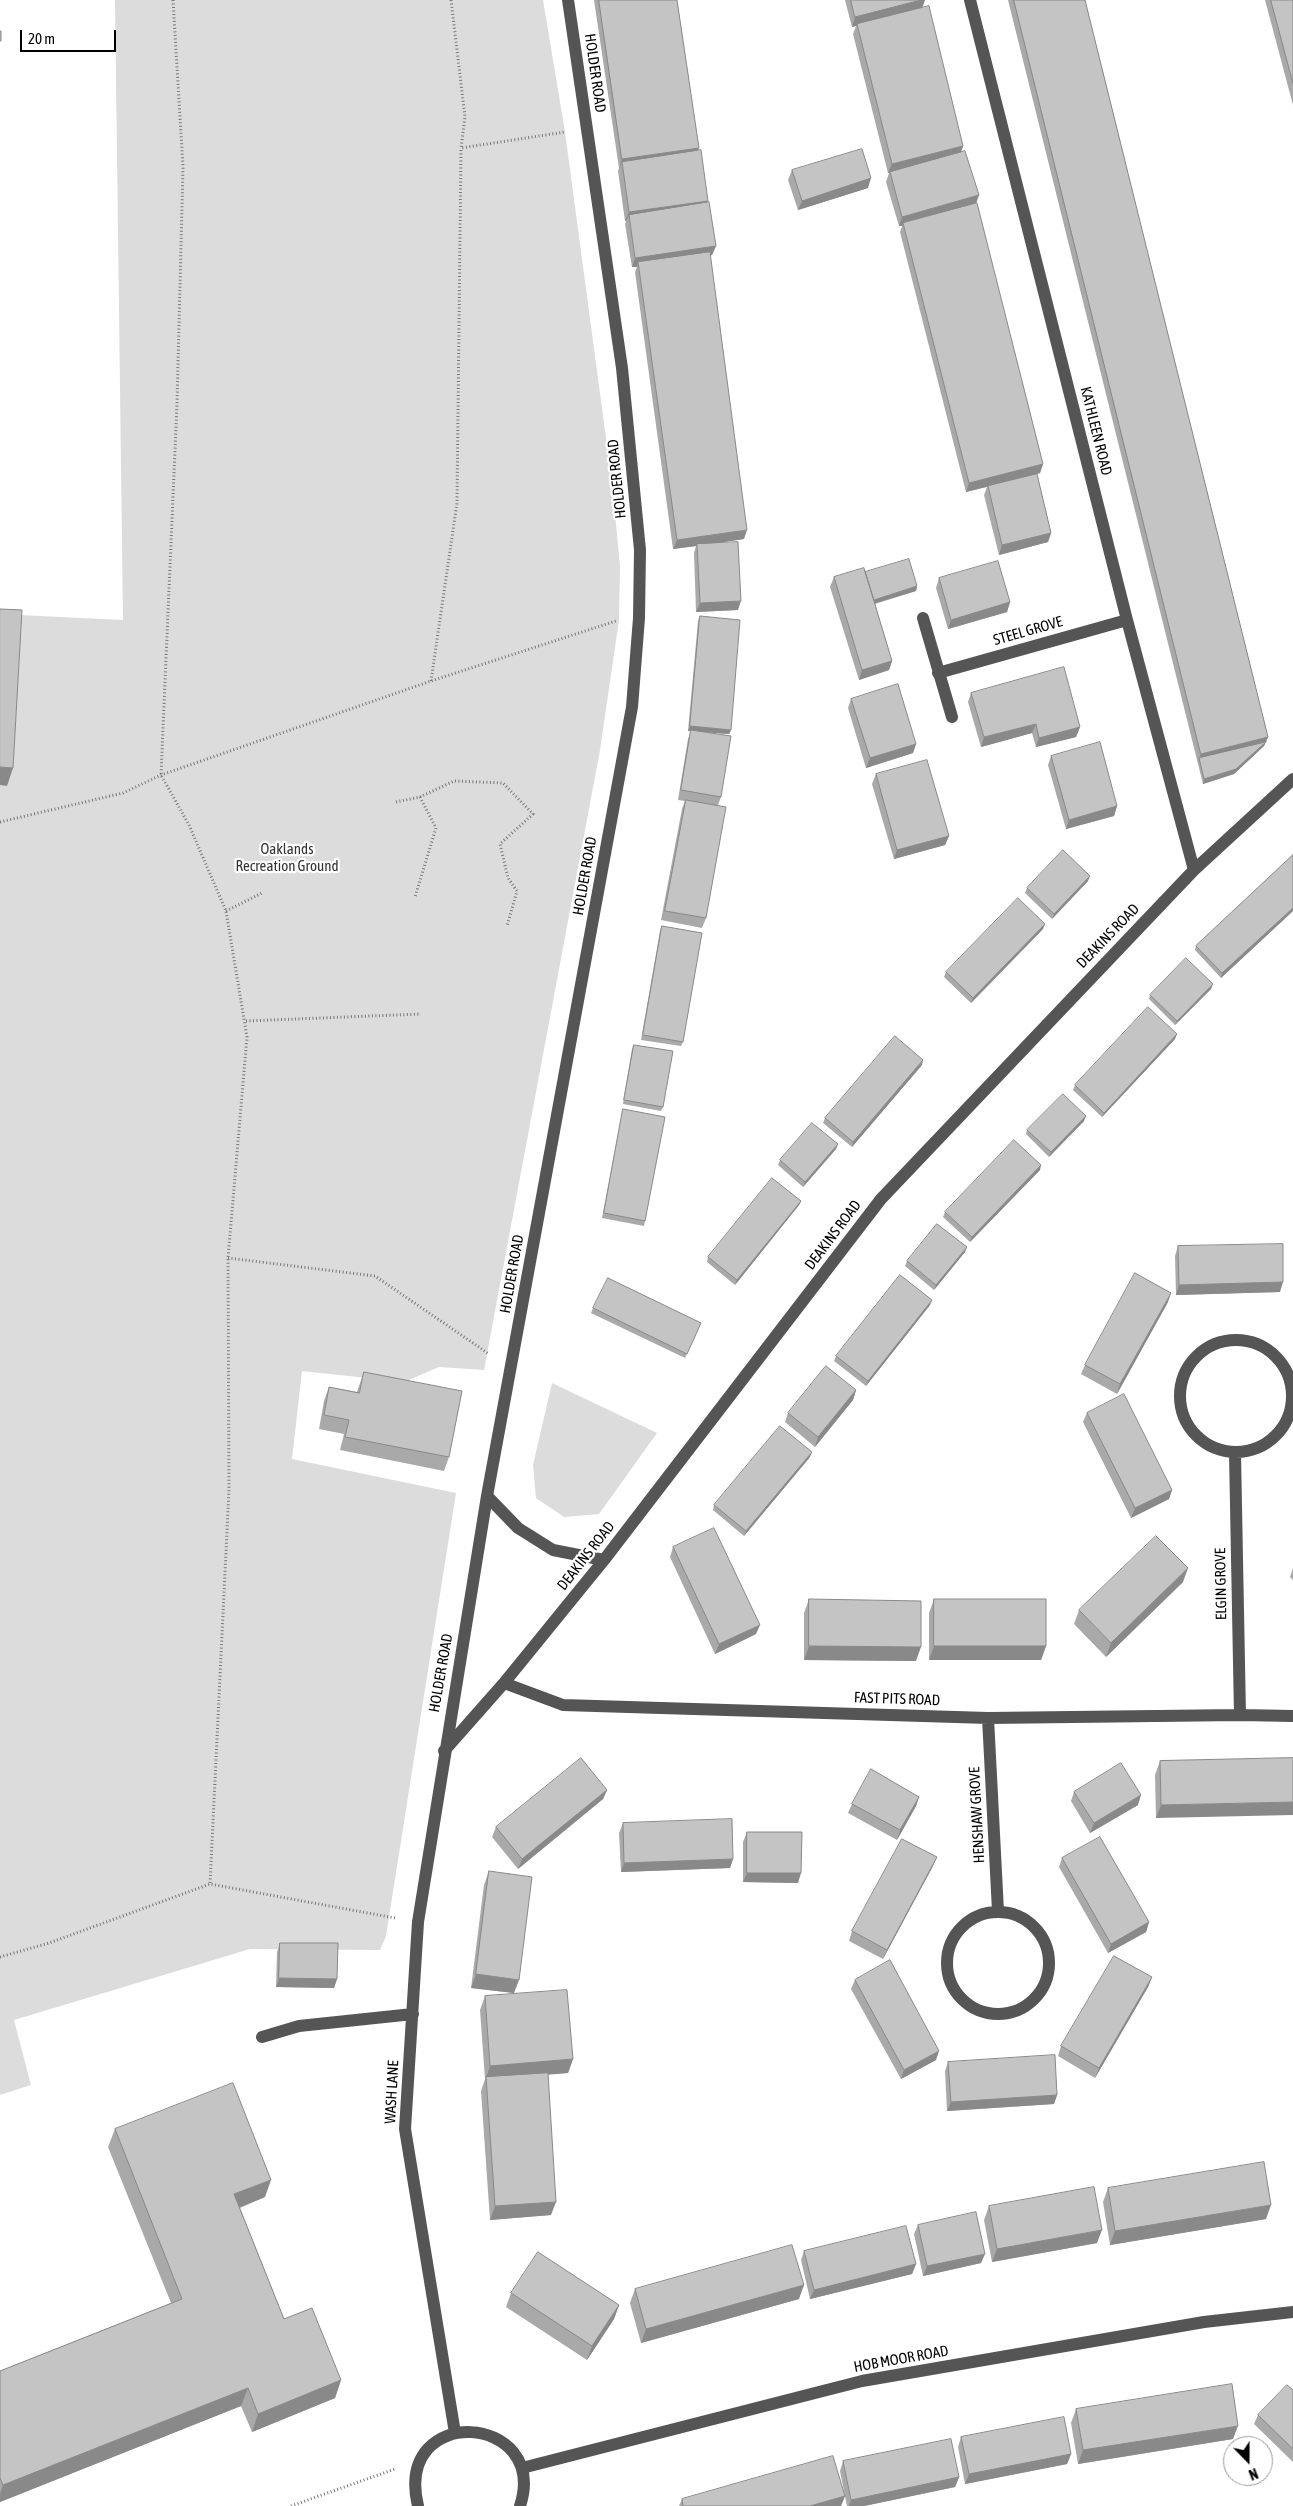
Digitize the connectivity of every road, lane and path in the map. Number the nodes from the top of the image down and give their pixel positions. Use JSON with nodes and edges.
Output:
{"nodes":[{"id":1,"x":173,"y":0,"type":"edge"},
{"id":2,"x":451,"y":0,"type":"edge"},
{"id":3,"x":568,"y":0,"type":"edge"},
{"id":4,"x":970,"y":0,"type":"edge"},
{"id":5,"x":586,"y":126,"type":"junction"},
{"id":6,"x":461,"y":148,"type":"junction"},
{"id":7,"x":639,"y":618,"type":"junction"},
{"id":8,"x":924,"y":618,"type":"dead end"},
{"id":9,"x":1127,"y":620,"type":"junction"},
{"id":10,"x":938,"y":673,"type":"junction"},
{"id":11,"x":431,"y":681,"type":"junction"},
{"id":12,"x":952,"y":717,"type":"dead end"},
{"id":13,"x":161,"y":775,"type":"junction"},
{"id":14,"x":1293,"y":779,"type":"edge"},
{"id":15,"x":420,"y":797,"type":"junction"},
{"id":16,"x":396,"y":802,"type":"dead end"},
{"id":17,"x":0,"y":822,"type":"edge"},
{"id":18,"x":1194,"y":870,"type":"junction"},
{"id":19,"x":262,"y":893,"type":"dead end"},
{"id":20,"x":415,"y":897,"type":"dead end"},
{"id":21,"x":226,"y":911,"type":"junction"},
{"id":22,"x":507,"y":926,"type":"dead end"},
{"id":23,"x":421,"y":1014,"type":"dead end"},
{"id":24,"x":246,"y":1022,"type":"junction"},
{"id":25,"x":228,"y":1258,"type":"junction"},
{"id":26,"x":511,"y":1369,"type":"junction"},
{"id":27,"x":1235,"y":1453,"type":"junction"},
{"id":28,"x":487,"y":1496,"type":"junction"},
{"id":29,"x":604,"y":1560,"type":"junction"},
{"id":30,"x":504,"y":1683,"type":"junction"},
{"id":31,"x":1240,"y":1715,"type":"junction"},
{"id":32,"x":1293,"y":1716,"type":"edge"},
{"id":33,"x":988,"y":1718,"type":"junction"},
{"id":34,"x":444,"y":1751,"type":"junction"},
{"id":35,"x":210,"y":1884,"type":"junction"},
{"id":36,"x":998,"y":1911,"type":"junction"},
{"id":37,"x":418,"y":1922,"type":"junction"},
{"id":38,"x":0,"y":1957,"type":"edge"},
{"id":39,"x":413,"y":2014,"type":"junction"},
{"id":40,"x":262,"y":2037,"type":"dead end"},
{"id":41,"x":1293,"y":2312,"type":"edge"},
{"id":42,"x":455,"y":2433,"type":"junction"},
{"id":43,"x":397,"y":2468,"type":"dead end"},
{"id":44,"x":522,"y":2468,"type":"junction"},
{"id":45,"x":291,"y":2506,"type":"edge"},
{"id":46,"x":417,"y":2506,"type":"edge"},
{"id":47,"x":520,"y":2506,"type":"edge"}],
"edges":[{"from":1,"to":13,"type":"path"},
{"from":2,"to":6,"type":"path"},
{"from":3,"to":5,"type":"street","name":"HOLDER ROAD"},
{"from":4,"to":9,"type":"street","name":"KATHLEEN ROAD"},
{"from":5,"to":6,"type":"path"},
{"from":5,"to":7,"type":"street","name":"HOLDER ROAD"},
{"from":6,"to":11,"type":"path"},
{"from":7,"to":11,"type":"path"},
{"from":7,"to":26,"type":"street","name":"HOLDER ROAD"},
{"from":8,"to":10,"type":"street"},
{"from":9,"to":10,"type":"street","name":"STEEL GROVE"},
{"from":9,"to":18,"type":"street","name":"KATHLEEN ROAD"},
{"from":10,"to":12,"type":"street"},
{"from":11,"to":13,"type":"path"},
{"from":13,"to":17,"type":"path"},
{"from":13,"to":21,"type":"path"},
{"from":14,"to":18,"type":"street","name":"DEAKINS ROAD"},
{"from":15,"to":16,"type":"path"},
{"from":15,"to":20,"type":"path"},
{"from":15,"to":22,"type":"path"},
{"from":18,"to":29,"type":"street","name":"DEAKINS ROAD"},
{"from":19,"to":21,"type":"path"},
{"from":21,"to":24,"type":"path"},
{"from":23,"to":24,"type":"path"},
{"from":24,"to":25,"type":"path"},
{"from":25,"to":26,"type":"path"},
{"from":25,"to":35,"type":"path"},
{"from":26,"to":28,"type":"street","name":"HOLDER ROAD"},
{"from":27,"to":27,"type":"street"},
{"from":27,"to":31,"type":"street","name":"ELGIN GROVE"},
{"from":28,"to":29,"type":"street"},
{"from":28,"to":34,"type":"street","name":"HOLDER ROAD"},
{"from":29,"to":30,"type":"street","name":"DEAKINS ROAD"},
{"from":30,"to":33,"type":"street","name":"FAST PITS ROAD"},
{"from":30,"to":34,"type":"street","name":"DEAKINS ROAD"},
{"from":31,"to":32,"type":"street","name":"FAST PITS ROAD"},
{"from":31,"to":33,"type":"street","name":"FAST PITS ROAD"},
{"from":33,"to":36,"type":"street","name":"HENSHAW GROVE"},
{"from":34,"to":37,"type":"street","name":"WASH LANE"},
{"from":35,"to":37,"type":"path"},
{"from":35,"to":38,"type":"path"},
{"from":36,"to":36,"type":"street"},
{"from":37,"to":39,"type":"street","name":"WASH LANE"},
{"from":39,"to":40,"type":"street"},
{"from":39,"to":42,"type":"street","name":"WASH LANE"},
{"from":41,"to":44,"type":"street","name":"HOB MOOR ROAD"},
{"from":42,"to":44,"type":"street"},
{"from":42,"to":46,"type":"street"},
{"from":43,"to":45,"type":"path"},
{"from":44,"to":47,"type":"street"}]}
